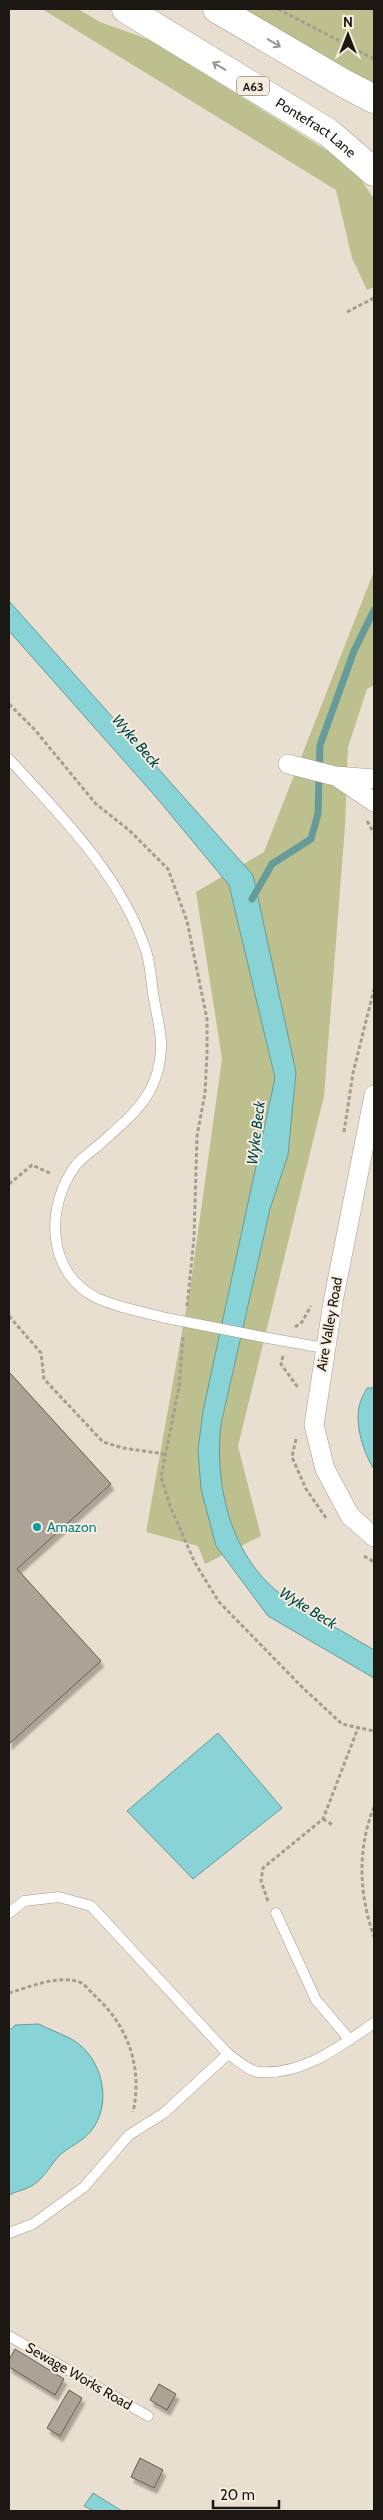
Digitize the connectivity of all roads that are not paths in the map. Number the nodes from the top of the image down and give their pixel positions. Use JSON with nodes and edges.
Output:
{"nodes":[{"id":1,"x":126,"y":9,"type":"edge"},
{"id":2,"x":217,"y":9,"type":"edge"},
{"id":3,"x":374,"y":99,"type":"edge"},
{"id":4,"x":374,"y":172,"type":"edge"},
{"id":5,"x":9,"y":758,"type":"edge"},
{"id":6,"x":288,"y":764,"type":"dead end"},
{"id":7,"x":335,"y":776,"type":"junction"},
{"id":8,"x":374,"y":779,"type":"edge"},
{"id":9,"x":374,"y":802,"type":"edge"},
{"id":10,"x":373,"y":1101,"type":"edge"},
{"id":11,"x":324,"y":1348,"type":"junction"},
{"id":12,"x":374,"y":1537,"type":"edge"},
{"id":13,"x":9,"y":1913,"type":"edge"},
{"id":14,"x":276,"y":1913,"type":"road end"},
{"id":15,"x":374,"y":2023,"type":"edge"},
{"id":16,"x":350,"y":2040,"type":"junction"},
{"id":17,"x":228,"y":2054,"type":"junction"},
{"id":18,"x":9,"y":2233,"type":"edge"},
{"id":19,"x":9,"y":2336,"type":"edge"},
{"id":20,"x":148,"y":2416,"type":"dead end"}],
"edges":[{"from":4,"to":1,"type":"highway","name":"Pontefract Lane","number":"A63","one_way":true},
{"from":2,"to":3,"type":"highway","one_way":true},
{"from":5,"to":11,"type":"lane","bridge":true},
{"from":6,"to":7,"type":"street"},
{"from":7,"to":8,"type":"street"},
{"from":7,"to":9,"type":"street"},
{"from":10,"to":11,"type":"street","name":"Aire Valley Road"},
{"from":11,"to":12,"type":"street","name":"Aire Valley Road"},
{"from":13,"to":17,"type":"lane"},
{"from":14,"to":16,"type":"lane"},
{"from":15,"to":16,"type":"lane"},
{"from":16,"to":17,"type":"lane"},
{"from":17,"to":18,"type":"lane"},
{"from":19,"to":20,"type":"lane","name":"Sewage Works Road"}]}
